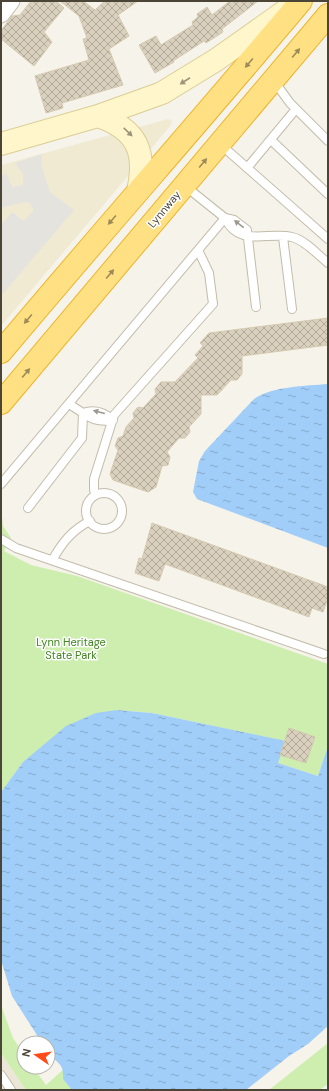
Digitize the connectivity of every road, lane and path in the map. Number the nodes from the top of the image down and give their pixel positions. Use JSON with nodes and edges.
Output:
{"nodes":[{"id":1,"x":11,"y":1,"type":"edge"},
{"id":2,"x":297,"y":1,"type":"edge"},
{"id":3,"x":301,"y":1,"type":"edge"},
{"id":4,"x":1,"y":14,"type":"edge"},
{"id":5,"x":328,"y":15,"type":"edge"},
{"id":6,"x":273,"y":80,"type":"junction"},
{"id":7,"x":296,"y":109,"type":"junction"},
{"id":8,"x":98,"y":116,"type":"junction"},
{"id":9,"x":271,"y":140,"type":"junction"},
{"id":10,"x":328,"y":141,"type":"edge"},
{"id":11,"x":220,"y":143,"type":"junction"},
{"id":12,"x":1,"y":144,"type":"edge"},
{"id":13,"x":247,"y":168,"type":"junction"},
{"id":14,"x":184,"y":185,"type":"junction"},
{"id":15,"x":138,"y":191,"type":"junction"},
{"id":16,"x":328,"y":194,"type":"edge"},
{"id":17,"x":225,"y":218,"type":"junction"},
{"id":18,"x":247,"y":236,"type":"junction"},
{"id":19,"x":283,"y":237,"type":"junction"},
{"id":20,"x":328,"y":239,"type":"edge"},
{"id":21,"x":198,"y":250,"type":"junction"},
{"id":22,"x":328,"y":262,"type":"edge"},
{"id":23,"x":256,"y":308,"type":"dead end"},
{"id":24,"x":292,"y":309,"type":"dead end"},
{"id":25,"x":1,"y":352,"type":"edge"},
{"id":26,"x":1,"y":403,"type":"edge"},
{"id":27,"x":69,"y":404,"type":"junction"},
{"id":28,"x":83,"y":413,"type":"junction"},
{"id":29,"x":113,"y":420,"type":"junction"},
{"id":30,"x":1,"y":484,"type":"edge"},
{"id":31,"x":96,"y":494,"type":"junction"},
{"id":32,"x":28,"y":508,"type":"dead end"},
{"id":33,"x":90,"y":522,"type":"junction"},
{"id":34,"x":1,"y":539,"type":"edge"},
{"id":35,"x":53,"y":559,"type":"junction"},
{"id":36,"x":324,"y":654,"type":"dead end"},
{"id":37,"x":1,"y":1074,"type":"edge"},
{"id":38,"x":11,"y":1090,"type":"edge"}],
"edges":[{"from":1,"to":4,"type":"street"},
{"from":2,"to":8,"type":"main road","one_way":true},
{"from":3,"to":15,"type":"highway","one_way":true},
{"from":6,"to":5,"type":"highway","name":"Lynnway","one_way":true},
{"from":6,"to":7,"type":"lane"},
{"from":6,"to":11,"type":"highway","name":"Lynnway"},
{"from":7,"to":9,"type":"lane"},
{"from":7,"to":10,"type":"lane"},
{"from":8,"to":12,"type":"main road"},
{"from":8,"to":15,"type":"main road","one_way":true},
{"from":9,"to":13,"type":"lane"},
{"from":9,"to":16,"type":"lane"},
{"from":11,"to":13,"type":"lane"},
{"from":14,"to":11,"type":"highway","name":"Lynnway","one_way":true},
{"from":13,"to":20,"type":"lane"},
{"from":14,"to":17,"type":"lane"},
{"from":26,"to":14,"type":"highway","name":"Lynnway","one_way":true},
{"from":15,"to":25,"type":"highway","one_way":true},
{"from":17,"to":18,"type":"lane"},
{"from":17,"to":21,"type":"lane"},
{"from":18,"to":19,"type":"lane"},
{"from":18,"to":23,"type":"lane"},
{"from":19,"to":22,"type":"lane"},
{"from":19,"to":24,"type":"lane"},
{"from":21,"to":27,"type":"lane"},
{"from":21,"to":29,"type":"lane"},
{"from":27,"to":28,"type":"lane"},
{"from":27,"to":30,"type":"lane"},
{"from":28,"to":29,"type":"lane"},
{"from":28,"to":32,"type":"lane"},
{"from":29,"to":31,"type":"lane"},
{"from":31,"to":33,"type":"lane"},
{"from":31,"to":33,"type":"lane"},
{"from":33,"to":35,"type":"lane"},
{"from":34,"to":35,"type":"lane"},
{"from":35,"to":36,"type":"lane"},
{"from":37,"to":38,"type":"lane"}]}
